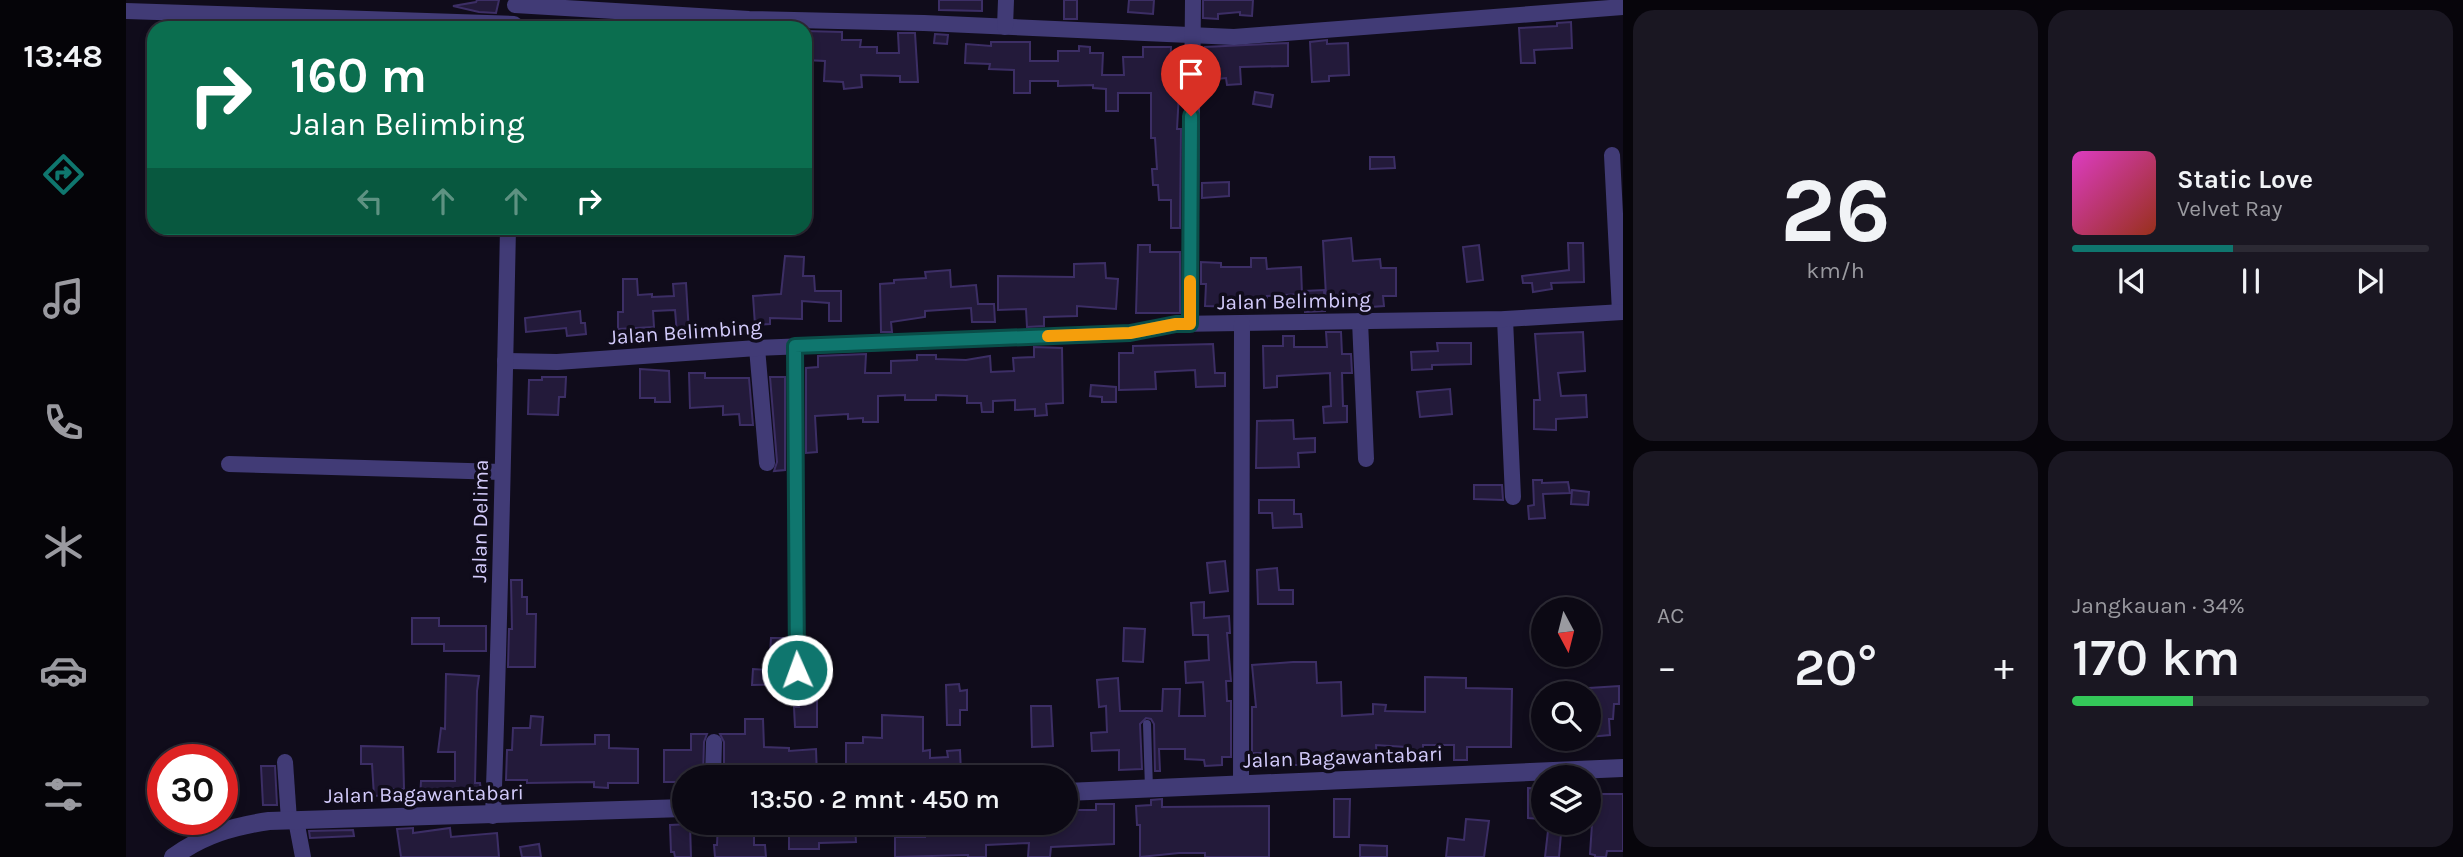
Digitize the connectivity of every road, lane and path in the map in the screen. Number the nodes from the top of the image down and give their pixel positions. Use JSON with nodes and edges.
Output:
{"nodes":[{"id":1,"x":1006,"y":0,"type":"edge"},
{"id":2,"x":1193,"y":0,"type":"edge"},
{"id":3,"x":515,"y":3,"type":"edge"},
{"id":4,"x":1623,"y":7,"type":"edge"},
{"id":5,"x":126,"y":11,"type":"edge"},
{"id":6,"x":385,"y":21,"type":"edge"},
{"id":7,"x":514,"y":21,"type":"edge"},
{"id":8,"x":1005,"y":27,"type":"junction"},
{"id":9,"x":1191,"y":36,"type":"junction"},
{"id":10,"x":1612,"y":155,"type":"dead end"},
{"id":11,"x":508,"y":235,"type":"edge"},
{"id":12,"x":1622,"y":312,"type":"edge"},
{"id":13,"x":1505,"y":319,"type":"junction"},
{"id":14,"x":1360,"y":321,"type":"junction"},
{"id":15,"x":1242,"y":323,"type":"junction"},
{"id":16,"x":1190,"y":324,"type":"junction"},
{"id":17,"x":795,"y":346,"type":"junction"},
{"id":18,"x":757,"y":348,"type":"junction"},
{"id":19,"x":505,"y":361,"type":"junction"},
{"id":20,"x":1366,"y":459,"type":"dead end"},
{"id":21,"x":767,"y":463,"type":"dead end"},
{"id":22,"x":229,"y":464,"type":"dead end"},
{"id":23,"x":502,"y":472,"type":"junction"},
{"id":24,"x":1513,"y":497,"type":"dead end"},
{"id":25,"x":797,"y":670,"type":"dead end"},
{"id":26,"x":1147,"y":724,"type":"dead end"},
{"id":27,"x":714,"y":742,"type":"dead end"},
{"id":28,"x":285,"y":762,"type":"dead end"},
{"id":29,"x":713,"y":765,"type":"edge"},
{"id":30,"x":1623,"y":768,"type":"edge"},
{"id":31,"x":1241,"y":784,"type":"junction"},
{"id":32,"x":1149,"y":789,"type":"junction"},
{"id":33,"x":1078,"y":792,"type":"edge"},
{"id":34,"x":672,"y":809,"type":"edge"},
{"id":35,"x":493,"y":816,"type":"junction"},
{"id":36,"x":292,"y":820,"type":"junction"},
{"id":37,"x":173,"y":857,"type":"edge"},
{"id":38,"x":303,"y":857,"type":"edge"}],
"edges":[{"from":1,"to":8,"type":"street"},
{"from":2,"to":9,"type":"street"},
{"from":3,"to":7,"type":"street"},
{"from":3,"to":8,"type":"street"},
{"from":4,"to":9,"type":"street"},
{"from":5,"to":6,"type":"street"},
{"from":8,"to":9,"type":"street"},
{"from":9,"to":16,"type":"street"},
{"from":10,"to":12,"type":"street"},
{"from":11,"to":19,"type":"street","name":"Jalan Delima"},
{"from":12,"to":13,"type":"street","name":"Jalan Belimbing"},
{"from":13,"to":14,"type":"street","name":"Jalan Belimbing"},
{"from":13,"to":24,"type":"street"},
{"from":14,"to":15,"type":"street","name":"Jalan Belimbing"},
{"from":14,"to":20,"type":"street"},
{"from":15,"to":16,"type":"street","name":"Jalan Belimbing"},
{"from":15,"to":31,"type":"street"},
{"from":16,"to":17,"type":"street","name":"Jalan Belimbing"},
{"from":17,"to":18,"type":"street","name":"Jalan Belimbing"},
{"from":17,"to":25,"type":"street"},
{"from":18,"to":19,"type":"street","name":"Jalan Belimbing"},
{"from":18,"to":21,"type":"street"},
{"from":19,"to":23,"type":"street","name":"Jalan Delima"},
{"from":22,"to":23,"type":"street"},
{"from":23,"to":35,"type":"street","name":"Jalan Delima"},
{"from":26,"to":32,"type":"lane"},
{"from":27,"to":29,"type":"street"},
{"from":28,"to":36,"type":"street"},
{"from":30,"to":31,"type":"street","name":"Jalan Bagawantabari"},
{"from":31,"to":32,"type":"street","name":"Jalan Bagawantabari"},
{"from":32,"to":33,"type":"street","name":"Jalan Bagawantabari"},
{"from":34,"to":35,"type":"street","name":"Jalan Bagawantabari"},
{"from":35,"to":36,"type":"street","name":"Jalan Bagawantabari"},
{"from":36,"to":37,"type":"street","name":"Jalan Bagawantabari"},
{"from":36,"to":38,"type":"street"}]}
